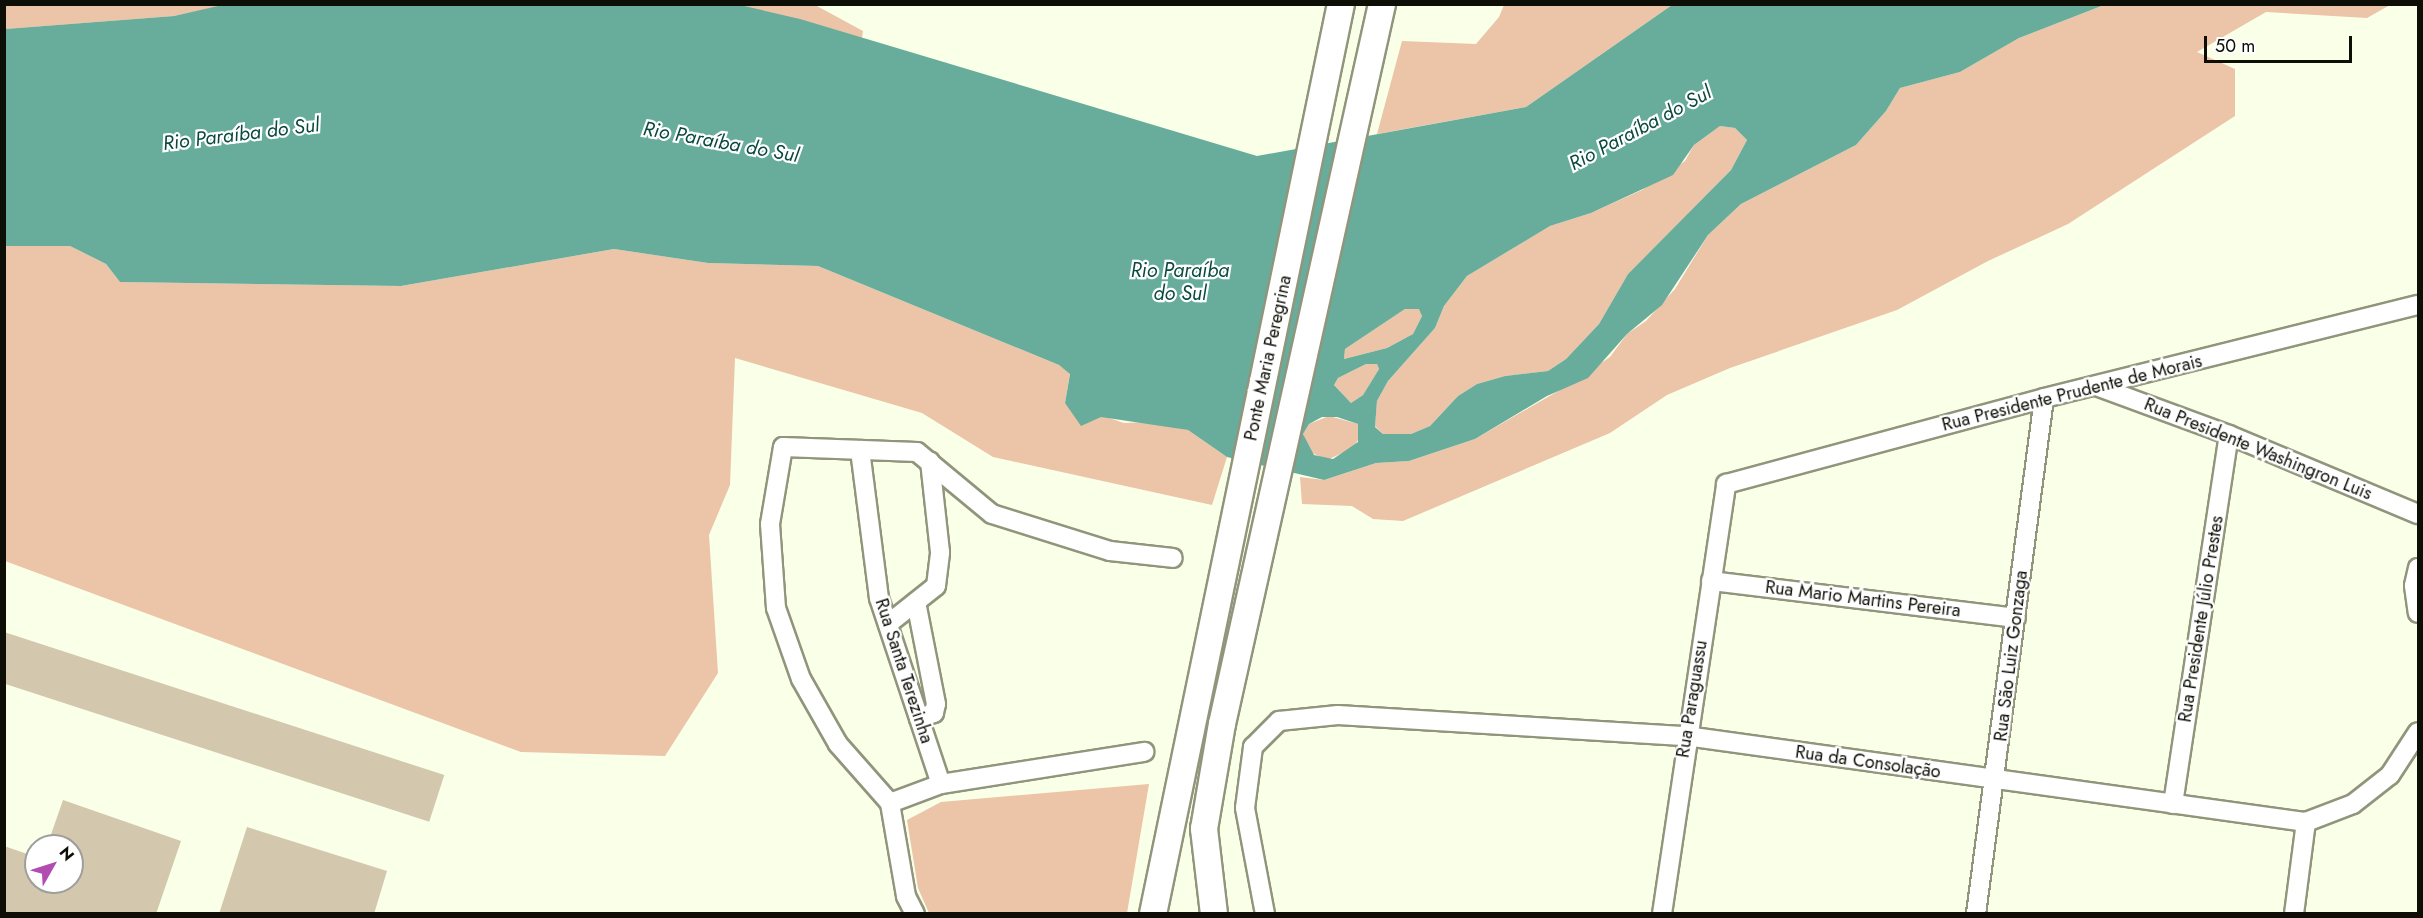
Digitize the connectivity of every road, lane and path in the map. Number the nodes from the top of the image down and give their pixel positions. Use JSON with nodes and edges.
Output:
{"nodes":[{"id":1,"x":1341,"y":4,"type":"edge"},
{"id":2,"x":1382,"y":4,"type":"edge"},
{"id":3,"x":2418,"y":305,"type":"edge"},
{"id":4,"x":2096,"y":386,"type":"junction"},
{"id":5,"x":2044,"y":398,"type":"junction"},
{"id":6,"x":2229,"y":435,"type":"junction"},
{"id":7,"x":860,"y":450,"type":"junction"},
{"id":8,"x":930,"y":462,"type":"junction"},
{"id":9,"x":1726,"y":484,"type":"joint"},
{"id":10,"x":2418,"y":514,"type":"edge"},
{"id":11,"x":1173,"y":558,"type":"dead end"},
{"id":12,"x":2418,"y":568,"type":"edge"},
{"id":13,"x":1711,"y":581,"type":"junction"},
{"id":14,"x":916,"y":602,"type":"junction"},
{"id":15,"x":2418,"y":613,"type":"edge"},
{"id":16,"x":2016,"y":618,"type":"junction"},
{"id":17,"x":888,"y":624,"type":"junction"},
{"id":18,"x":919,"y":718,"type":"junction"},
{"id":19,"x":1686,"y":736,"type":"junction"},
{"id":20,"x":2418,"y":737,"type":"edge"},
{"id":21,"x":1144,"y":752,"type":"dead end"},
{"id":22,"x":1995,"y":779,"type":"junction"},
{"id":23,"x":941,"y":784,"type":"junction"},
{"id":24,"x":890,"y":803,"type":"junction"},
{"id":25,"x":2173,"y":804,"type":"junction"},
{"id":26,"x":2306,"y":822,"type":"junction"},
{"id":27,"x":915,"y":914,"type":"edge"},
{"id":28,"x":1154,"y":914,"type":"edge"},
{"id":29,"x":1214,"y":914,"type":"edge"},
{"id":30,"x":1264,"y":914,"type":"edge"},
{"id":31,"x":1662,"y":914,"type":"edge"},
{"id":32,"x":1976,"y":914,"type":"edge"},
{"id":33,"x":2294,"y":914,"type":"edge"}],
"edges":[{"from":1,"to":28,"type":"main road","name":"Ponte Maria Peregrina"},
{"from":2,"to":29,"type":"main road","name":"Ponte Maria Peregrina"},
{"from":3,"to":4,"type":"street","name":"Rua Presidente Prudente de Morais"},
{"from":4,"to":5,"type":"street","name":"Rua Presidente Prudente de Morais"},
{"from":4,"to":6,"type":"street","name":"Rua Presidente Washingron Luis"},
{"from":5,"to":9,"type":"street","name":"Rua Presidente Prudente de Morais"},
{"from":5,"to":16,"type":"street","name":"Rua São Luiz Gonzaga"},
{"from":6,"to":10,"type":"street","name":"Rua Presidente Washingron Luis"},
{"from":6,"to":25,"type":"street","name":"Rua Presidente Júlio Prestes"},
{"from":7,"to":8,"type":"street"},
{"from":7,"to":17,"type":"street","name":"Rua Santa Terezinha"},
{"from":7,"to":24,"type":"street"},
{"from":8,"to":11,"type":"street"},
{"from":8,"to":14,"type":"street"},
{"from":9,"to":13,"type":"street","name":"Rua Paraguassu"},
{"from":12,"to":15,"type":"street"},
{"from":13,"to":16,"type":"street","name":"Rua Mario Martins Pereira"},
{"from":13,"to":19,"type":"street","name":"Rua Paraguassu"},
{"from":14,"to":17,"type":"street"},
{"from":14,"to":18,"type":"street"},
{"from":16,"to":22,"type":"street","name":"Rua São Luiz Gonzaga"},
{"from":17,"to":18,"type":"street","name":"Rua Santa Terezinha"},
{"from":18,"to":23,"type":"street","name":"Rua Santa Terezinha"},
{"from":19,"to":22,"type":"street","name":"Rua da Consolação"},
{"from":19,"to":30,"type":"street","name":"Rua da Consolação"},
{"from":19,"to":31,"type":"street","name":"Rua Paraguassu"},
{"from":20,"to":26,"type":"street","name":"Rua da Consolação"},
{"from":21,"to":23,"type":"street"},
{"from":22,"to":25,"type":"street","name":"Rua da Consolação"},
{"from":22,"to":32,"type":"street","name":"Rua São Luiz Gonzaga"},
{"from":23,"to":24,"type":"street"},
{"from":24,"to":27,"type":"street"},
{"from":25,"to":26,"type":"street","name":"Rua da Consolação"},
{"from":26,"to":33,"type":"street"}]}
